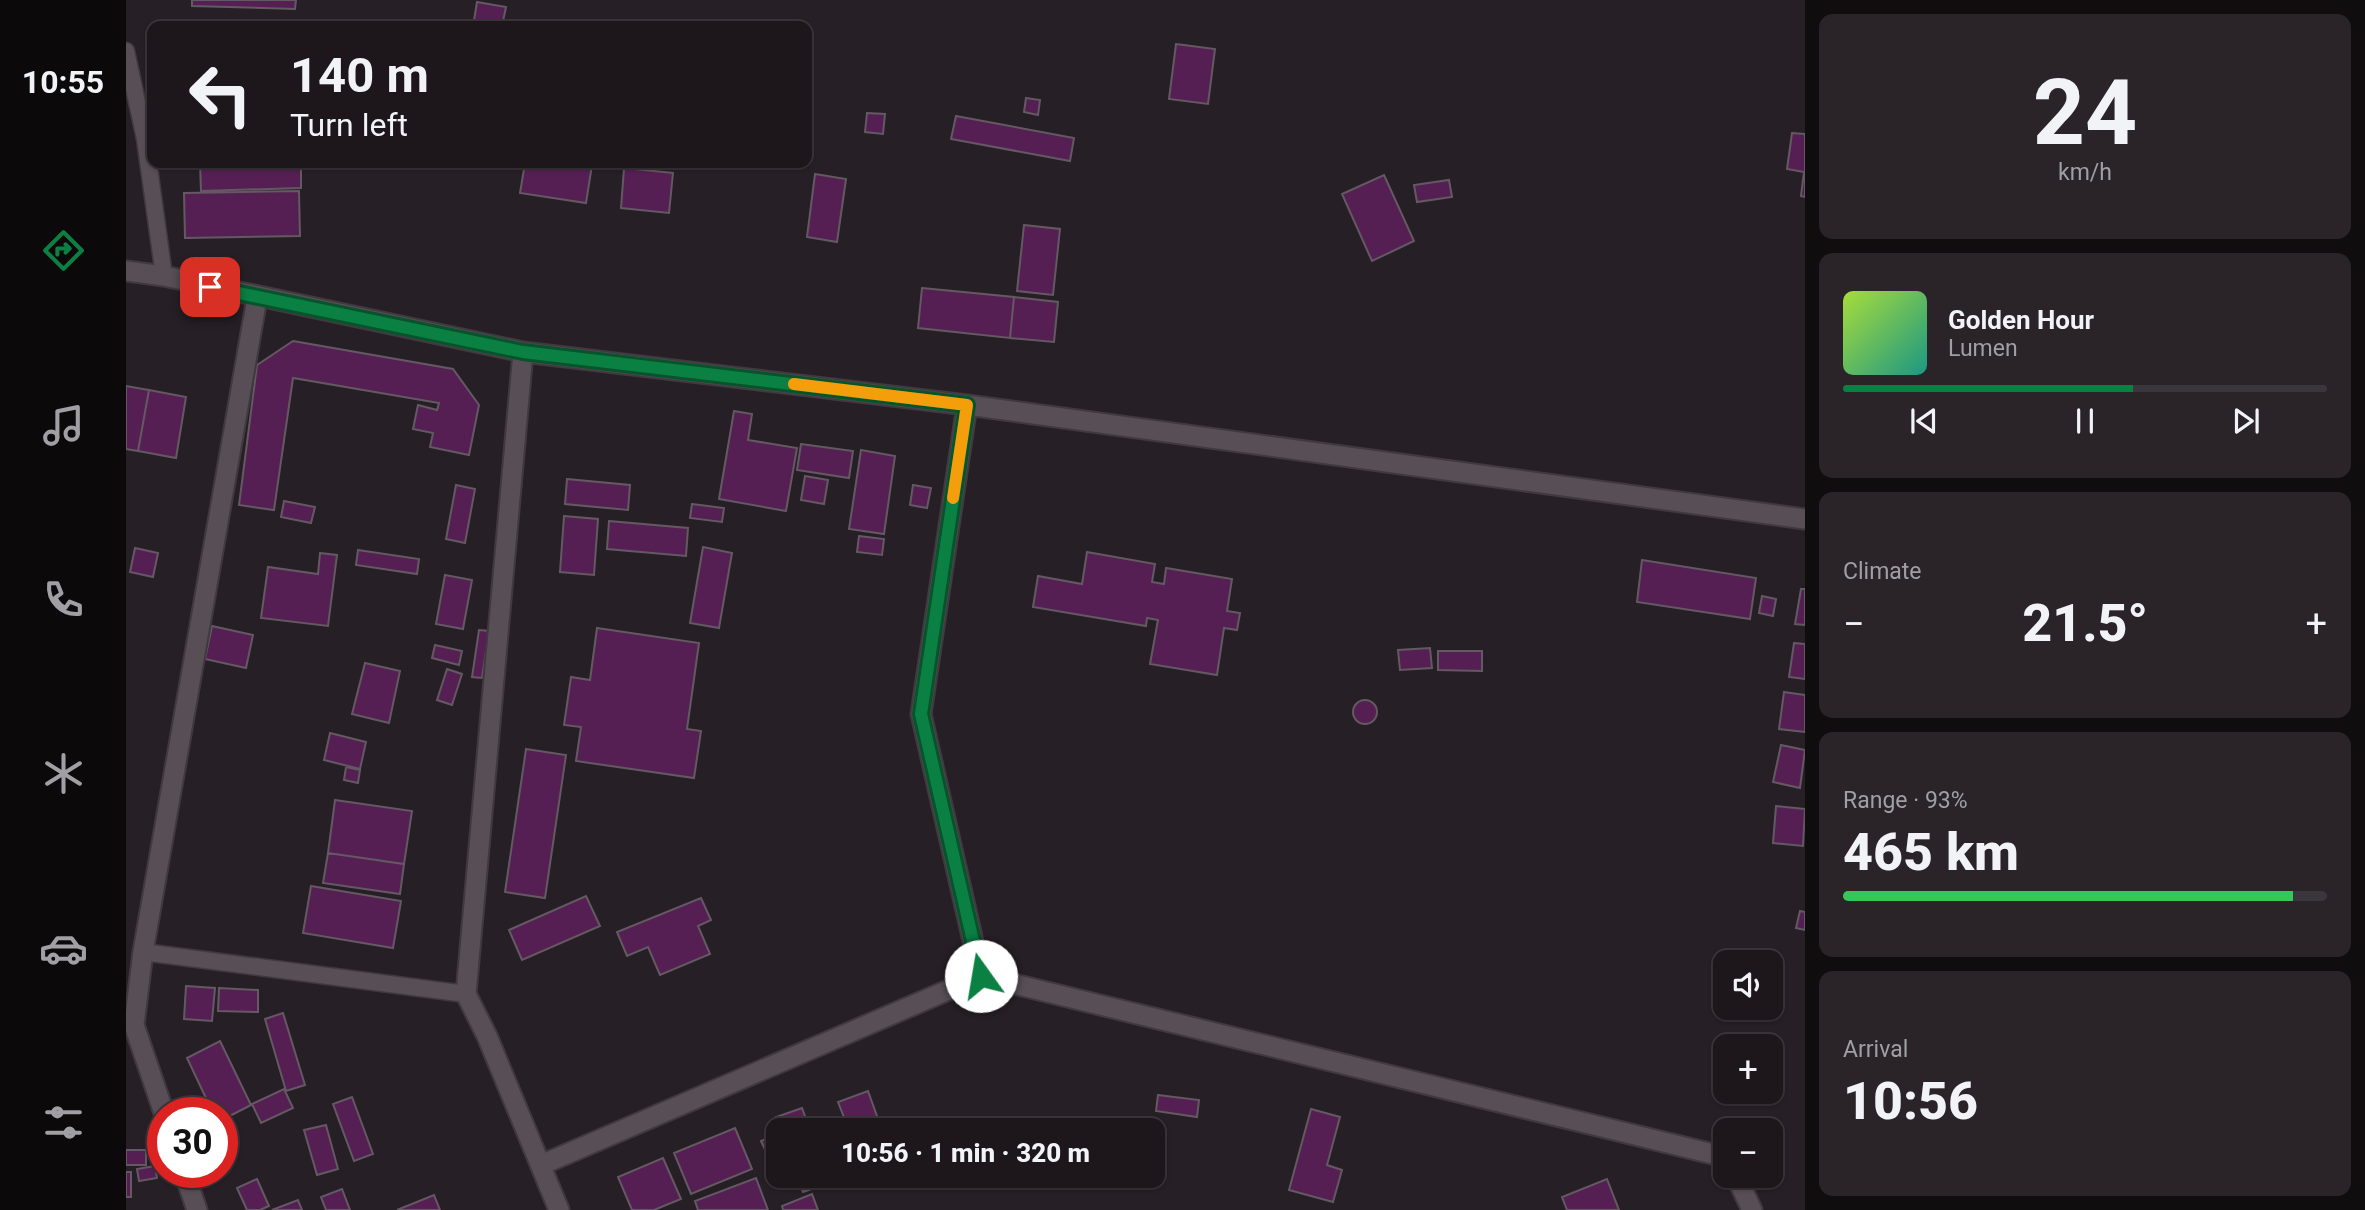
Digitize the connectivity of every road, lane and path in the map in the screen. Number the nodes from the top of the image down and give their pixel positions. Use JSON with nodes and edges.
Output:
{"nodes":[{"id":1,"x":126,"y":51,"type":"edge"},
{"id":2,"x":147,"y":153,"type":"edge"},
{"id":3,"x":149,"y":168,"type":"edge"},
{"id":4,"x":126,"y":271,"type":"edge"},
{"id":5,"x":164,"y":276,"type":"junction"},
{"id":6,"x":257,"y":298,"type":"junction"},
{"id":7,"x":523,"y":352,"type":"junction"},
{"id":8,"x":967,"y":405,"type":"junction"},
{"id":9,"x":1805,"y":519,"type":"edge"},
{"id":10,"x":143,"y":952,"type":"junction"},
{"id":11,"x":981,"y":976,"type":"junction"},
{"id":12,"x":466,"y":994,"type":"junction"},
{"id":13,"x":159,"y":1097,"type":"edge"},
{"id":14,"x":1713,"y":1154,"type":"edge"},
{"id":15,"x":541,"y":1165,"type":"junction"},
{"id":16,"x":189,"y":1188,"type":"edge"},
{"id":17,"x":1742,"y":1188,"type":"edge"},
{"id":18,"x":197,"y":1210,"type":"edge"},
{"id":19,"x":559,"y":1210,"type":"edge"},
{"id":20,"x":1752,"y":1210,"type":"edge"}],
"edges":[{"from":1,"to":2,"type":"lane"},
{"from":3,"to":5,"type":"lane"},
{"from":4,"to":5,"type":"street"},
{"from":5,"to":6,"type":"street"},
{"from":6,"to":7,"type":"street"},
{"from":6,"to":10,"type":"street"},
{"from":7,"to":8,"type":"street"},
{"from":7,"to":12,"type":"street"},
{"from":8,"to":9,"type":"street"},
{"from":8,"to":11,"type":"street"},
{"from":10,"to":12,"type":"lane"},
{"from":10,"to":13,"type":"street"},
{"from":11,"to":14,"type":"street"},
{"from":11,"to":15,"type":"street"},
{"from":12,"to":15,"type":"street"},
{"from":15,"to":19,"type":"street"},
{"from":16,"to":18,"type":"street"},
{"from":17,"to":20,"type":"street"}]}
